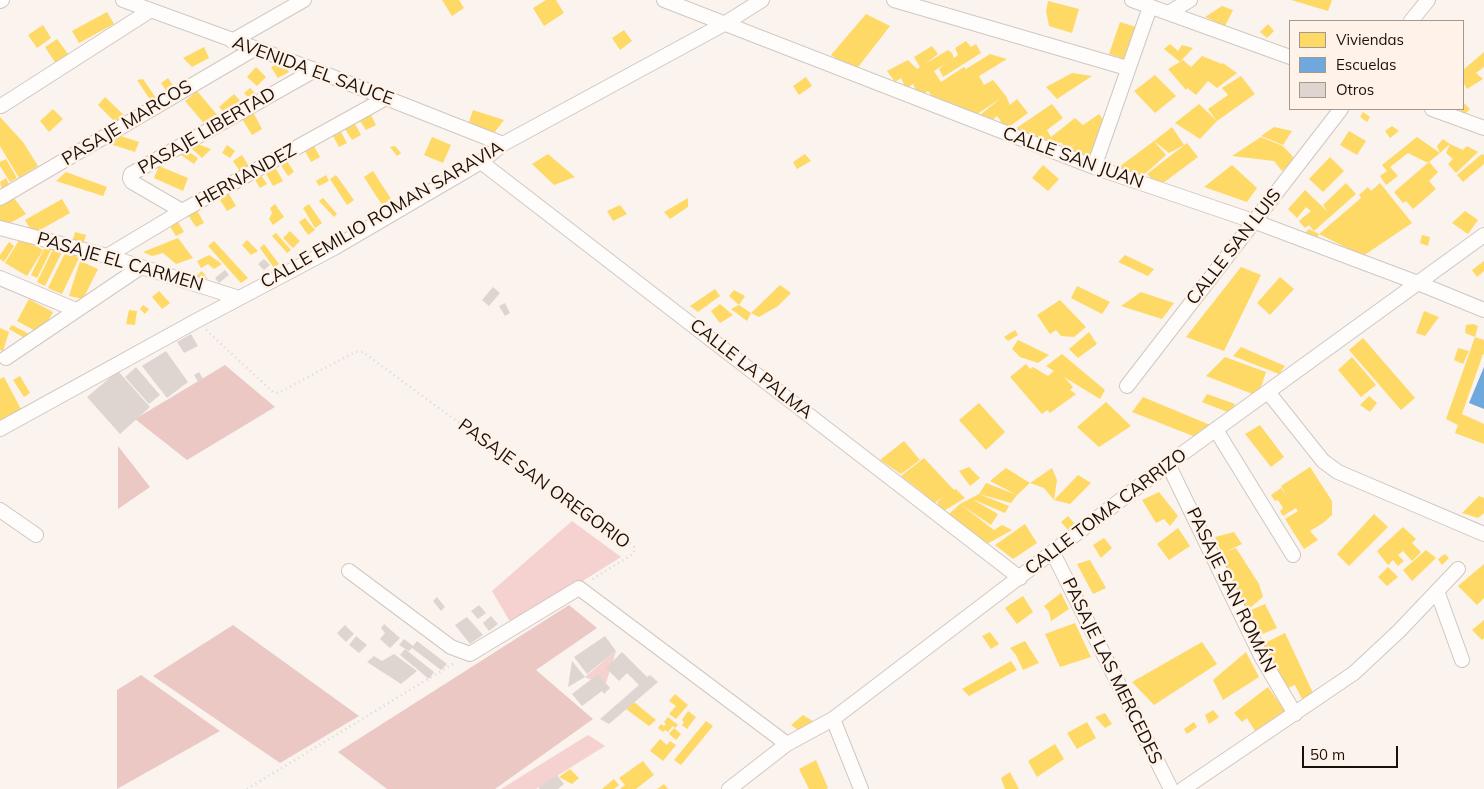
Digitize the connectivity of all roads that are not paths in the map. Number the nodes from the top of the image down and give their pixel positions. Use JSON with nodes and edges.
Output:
{"nodes":[{"id":1,"x":123,"y":0,"type":"edge"},
{"id":2,"x":304,"y":0,"type":"edge"},
{"id":3,"x":664,"y":0,"type":"edge"},
{"id":4,"x":762,"y":0,"type":"edge"},
{"id":5,"x":894,"y":0,"type":"edge"},
{"id":6,"x":1132,"y":0,"type":"edge"},
{"id":7,"x":1190,"y":0,"type":"edge"},
{"id":8,"x":1428,"y":0,"type":"edge"},
{"id":9,"x":1150,"y":7,"type":"junction"},
{"id":10,"x":150,"y":10,"type":"junction"},
{"id":11,"x":1170,"y":12,"type":"junction"},
{"id":12,"x":1412,"y":20,"type":"edge"},
{"id":13,"x":724,"y":24,"type":"junction"},
{"id":14,"x":232,"y":41,"type":"junction"},
{"id":15,"x":254,"y":49,"type":"junction"},
{"id":16,"x":1289,"y":57,"type":"edge"},
{"id":17,"x":1127,"y":68,"type":"junction"},
{"id":18,"x":315,"y":70,"type":"junction"},
{"id":19,"x":386,"y":98,"type":"junction"},
{"id":20,"x":1,"y":106,"type":"edge"},
{"id":21,"x":1340,"y":110,"type":"edge"},
{"id":22,"x":1435,"y":110,"type":"edge"},
{"id":23,"x":1484,"y":128,"type":"edge"},
{"id":24,"x":503,"y":144,"type":"junction"},
{"id":25,"x":480,"y":162,"type":"junction"},
{"id":26,"x":1094,"y":167,"type":"junction"},
{"id":27,"x":0,"y":198,"type":"edge"},
{"id":28,"x":182,"y":211,"type":"junction"},
{"id":29,"x":1253,"y":221,"type":"junction"},
{"id":30,"x":0,"y":228,"type":"edge"},
{"id":31,"x":1484,"y":235,"type":"edge"},
{"id":32,"x":107,"y":256,"type":"junction"},
{"id":33,"x":141,"y":267,"type":"junction"},
{"id":34,"x":0,"y":278,"type":"edge"},
{"id":35,"x":1418,"y":283,"type":"junction"},
{"id":36,"x":240,"y":298,"type":"junction"},
{"id":37,"x":76,"y":310,"type":"junction"},
{"id":38,"x":1484,"y":310,"type":"edge"},
{"id":39,"x":6,"y":358,"type":"dead end"},
{"id":40,"x":1127,"y":386,"type":"dead end"},
{"id":41,"x":1268,"y":392,"type":"junction"},
{"id":42,"x":0,"y":429,"type":"edge"},
{"id":43,"x":1216,"y":430,"type":"junction"},
{"id":44,"x":1168,"y":464,"type":"junction"},
{"id":45,"x":0,"y":510,"type":"edge"},
{"id":46,"x":1484,"y":534,"type":"edge"},
{"id":47,"x":36,"y":536,"type":"dead end"},
{"id":48,"x":1053,"y":553,"type":"junction"},
{"id":49,"x":1293,"y":555,"type":"dead end"},
{"id":50,"x":1458,"y":569,"type":"dead end"},
{"id":51,"x":349,"y":571,"type":"dead end"},
{"id":52,"x":1020,"y":578,"type":"junction"},
{"id":53,"x":1437,"y":591,"type":"junction"},
{"id":54,"x":1462,"y":660,"type":"dead end"},
{"id":55,"x":1296,"y":714,"type":"junction"},
{"id":56,"x":833,"y":719,"type":"junction"},
{"id":57,"x":788,"y":744,"type":"junction"},
{"id":58,"x":1187,"y":788,"type":"edge"},
{"id":59,"x":729,"y":789,"type":"edge"},
{"id":60,"x":861,"y":789,"type":"edge"},
{"id":61,"x":1171,"y":789,"type":"edge"}],
"edges":[{"from":1,"to":10,"type":"street","name":"AVENIDA EL SAUCE"},
{"from":2,"to":14,"type":"street"},
{"from":3,"to":13,"type":"street","name":"CALLE SAN JUAN"},
{"from":4,"to":13,"type":"street","name":"CALLE EMILIO ROMAN SARAVIA"},
{"from":5,"to":17,"type":"street"},
{"from":6,"to":9,"type":"street"},
{"from":7,"to":11,"type":"street"},
{"from":8,"to":12,"type":"street"},
{"from":9,"to":11,"type":"street"},
{"from":9,"to":17,"type":"street"},
{"from":10,"to":14,"type":"street","name":"AVENIDA EL SAUCE"},
{"from":10,"to":20,"type":"street"},
{"from":11,"to":16,"type":"street"},
{"from":13,"to":24,"type":"street","name":"CALLE EMILIO ROMAN SARAVIA"},
{"from":13,"to":26,"type":"street","name":"CALLE SAN JUAN"},
{"from":14,"to":15,"type":"street","name":"AVENIDA EL SAUCE"},
{"from":15,"to":18,"type":"street","name":"AVENIDA EL SAUCE"},
{"from":15,"to":27,"type":"street","name":"PASAJE MARCOS"},
{"from":17,"to":26,"type":"street"},
{"from":18,"to":19,"type":"street","name":"AVENIDA EL SAUCE"},
{"from":18,"to":28,"type":"street","name":"PASAJE LIBERTAD"},
{"from":19,"to":24,"type":"street","name":"AVENIDA EL SAUCE"},
{"from":19,"to":28,"type":"street","name":"HERNANDEZ"},
{"from":21,"to":29,"type":"street","name":"CALLE SAN LUIS"},
{"from":22,"to":23,"type":"street"},
{"from":24,"to":25,"type":"street","name":"CALLE EMILIO ROMAN SARAVIA"},
{"from":25,"to":36,"type":"street","name":"CALLE EMILIO ROMAN SARAVIA"},
{"from":25,"to":52,"type":"street","name":"CALLE LA PALMA"},
{"from":26,"to":29,"type":"street","name":"CALLE SAN JUAN"},
{"from":28,"to":32,"type":"street","name":"HERNANDEZ"},
{"from":29,"to":35,"type":"street","name":"CALLE SAN JUAN"},
{"from":29,"to":40,"type":"street","name":"CALLE SAN LUIS"},
{"from":30,"to":32,"type":"street","name":"PASAJE EL CARMEN"},
{"from":31,"to":35,"type":"street","name":"CALLE TOMA CARRIZO"},
{"from":32,"to":33,"type":"street","name":"PASAJE EL CARMEN"},
{"from":33,"to":36,"type":"street","name":"PASAJE EL CARMEN"},
{"from":33,"to":37,"type":"street"},
{"from":34,"to":37,"type":"street"},
{"from":35,"to":38,"type":"street","name":"CALLE SAN JUAN"},
{"from":35,"to":41,"type":"street","name":"CALLE TOMA CARRIZO"},
{"from":36,"to":42,"type":"street","name":"CALLE EMILIO ROMAN SARAVIA"},
{"from":37,"to":39,"type":"street"},
{"from":41,"to":43,"type":"street","name":"CALLE TOMA CARRIZO"},
{"from":41,"to":46,"type":"street"},
{"from":43,"to":44,"type":"street","name":"CALLE TOMA CARRIZO"},
{"from":43,"to":49,"type":"street"},
{"from":44,"to":48,"type":"street","name":"CALLE TOMA CARRIZO"},
{"from":44,"to":55,"type":"street","name":"PASAJE SAN ROMÁN"},
{"from":45,"to":47,"type":"street"},
{"from":48,"to":52,"type":"street","name":"CALLE TOMA CARRIZO"},
{"from":48,"to":61,"type":"street","name":"PASAJE LAS MERCEDES"},
{"from":50,"to":53,"type":"street"},
{"from":51,"to":57,"type":"street"},
{"from":52,"to":56,"type":"street","name":"CALLE TOMA CARRIZO"},
{"from":53,"to":54,"type":"street"},
{"from":53,"to":55,"type":"street"},
{"from":55,"to":58,"type":"street"},
{"from":56,"to":57,"type":"street","name":"CALLE TOMA CARRIZO"},
{"from":56,"to":60,"type":"street"},
{"from":57,"to":59,"type":"street","name":"CALLE TOMA CARRIZO"}]}
